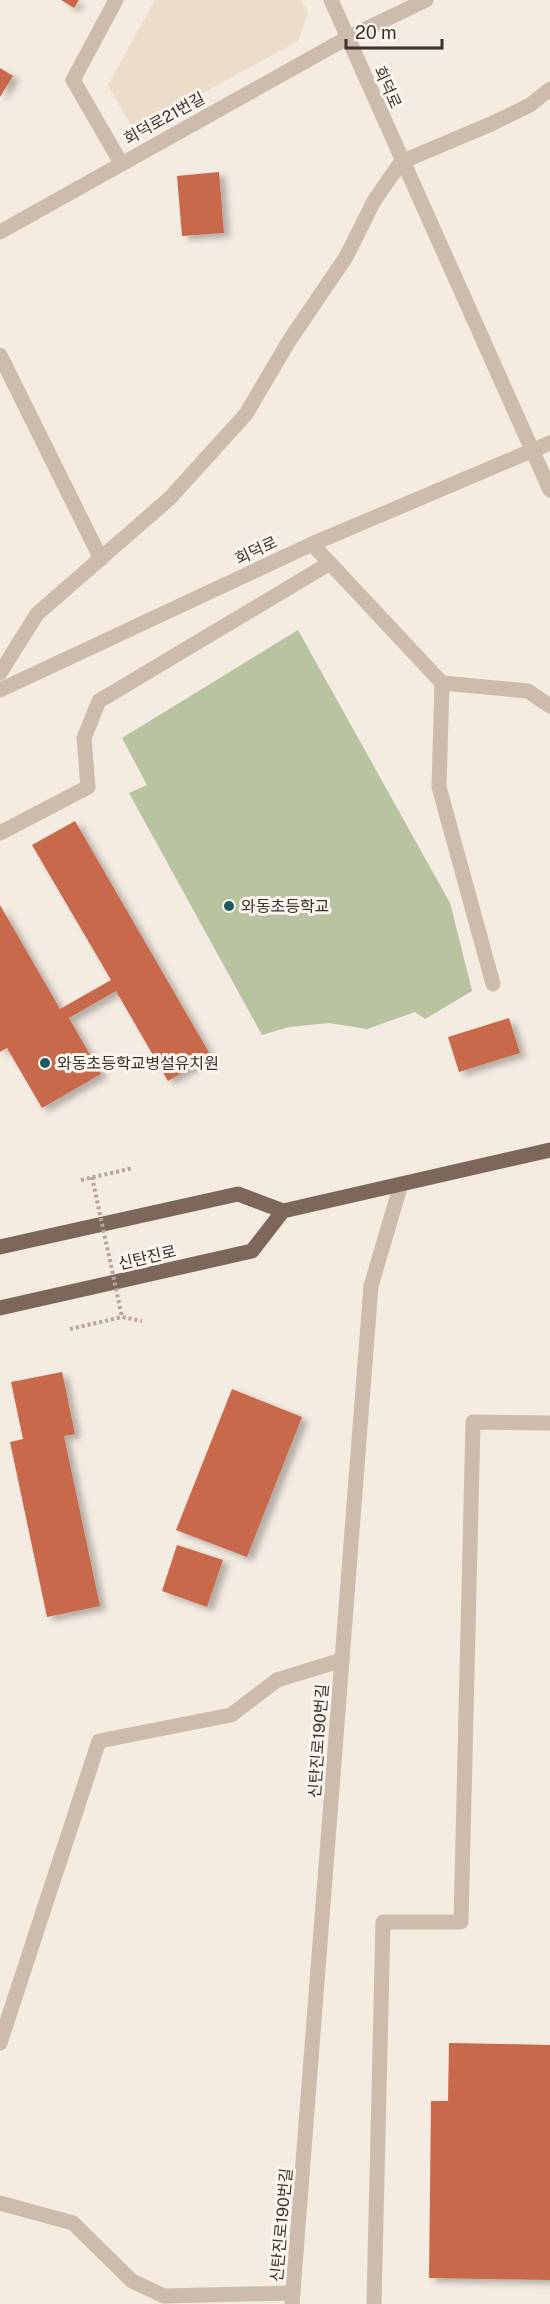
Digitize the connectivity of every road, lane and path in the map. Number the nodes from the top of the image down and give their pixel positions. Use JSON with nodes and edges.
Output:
{"nodes":[{"id":1,"x":116,"y":0,"type":"edge"},
{"id":2,"x":331,"y":0,"type":"edge"},
{"id":3,"x":426,"y":0,"type":"edge"},
{"id":4,"x":347,"y":38,"type":"junction"},
{"id":5,"x":550,"y":89,"type":"edge"},
{"id":6,"x":401,"y":162,"type":"junction"},
{"id":7,"x":121,"y":163,"type":"junction"},
{"id":8,"x":0,"y":232,"type":"edge"},
{"id":9,"x":0,"y":355,"type":"edge"},
{"id":10,"x":550,"y":442,"type":"edge"},
{"id":11,"x":531,"y":451,"type":"junction"},
{"id":12,"x":550,"y":490,"type":"edge"},
{"id":13,"x":312,"y":544,"type":"junction"},
{"id":14,"x":101,"y":560,"type":"junction"},
{"id":15,"x":330,"y":563,"type":"junction"},
{"id":16,"x":0,"y":673,"type":"edge"},
{"id":17,"x":442,"y":682,"type":"junction"},
{"id":18,"x":0,"y":690,"type":"edge"},
{"id":19,"x":550,"y":706,"type":"edge"},
{"id":20,"x":0,"y":833,"type":"edge"},
{"id":21,"x":493,"y":984,"type":"dead end"},
{"id":22,"x":550,"y":1150,"type":"edge"},
{"id":23,"x":133,"y":1168,"type":"dead end"},
{"id":24,"x":92,"y":1177,"type":"junction"},
{"id":25,"x":81,"y":1180,"type":"dead end"},
{"id":26,"x":401,"y":1184,"type":"junction"},
{"id":27,"x":283,"y":1211,"type":"junction"},
{"id":28,"x":0,"y":1246,"type":"edge"},
{"id":29,"x":0,"y":1308,"type":"edge"},
{"id":30,"x":122,"y":1317,"type":"junction"},
{"id":31,"x":141,"y":1321,"type":"dead end"},
{"id":32,"x":70,"y":1329,"type":"dead end"},
{"id":33,"x":550,"y":1423,"type":"edge"},
{"id":34,"x":342,"y":1660,"type":"junction"},
{"id":35,"x":0,"y":2043,"type":"edge"},
{"id":36,"x":0,"y":2203,"type":"edge"},
{"id":37,"x":292,"y":2299,"type":"edge"},
{"id":38,"x":374,"y":2304,"type":"edge"}],
"edges":[{"from":1,"to":7,"type":"street"},
{"from":2,"to":4,"type":"street","name":"회덕로"},
{"from":3,"to":4,"type":"street","name":"회덕로21번길"},
{"from":4,"to":6,"type":"street","name":"회덕로"},
{"from":4,"to":7,"type":"street","name":"회덕로21번길"},
{"from":5,"to":6,"type":"street"},
{"from":6,"to":11,"type":"street","name":"회덕로"},
{"from":6,"to":14,"type":"street"},
{"from":7,"to":8,"type":"street","name":"회덕로21번길"},
{"from":9,"to":14,"type":"street"},
{"from":10,"to":11,"type":"street","name":"회덕로"},
{"from":11,"to":12,"type":"street","name":"회덕로"},
{"from":11,"to":13,"type":"street","name":"회덕로"},
{"from":13,"to":15,"type":"street"},
{"from":13,"to":18,"type":"street","name":"회덕로"},
{"from":14,"to":16,"type":"street"},
{"from":15,"to":17,"type":"street"},
{"from":15,"to":20,"type":"street"},
{"from":17,"to":19,"type":"street"},
{"from":17,"to":21,"type":"street"},
{"from":22,"to":26,"type":"main road"},
{"from":23,"to":24,"type":"path"},
{"from":24,"to":25,"type":"path"},
{"from":24,"to":30,"type":"path","bridge":true},
{"from":26,"to":27,"type":"main road"},
{"from":26,"to":34,"type":"street","name":"신탄진로190번길"},
{"from":27,"to":28,"type":"main road"},
{"from":27,"to":29,"type":"main road","name":"신탄진로"},
{"from":30,"to":31,"type":"path"},
{"from":30,"to":32,"type":"path"},
{"from":33,"to":38,"type":"street"},
{"from":34,"to":35,"type":"street"},
{"from":34,"to":37,"type":"street","name":"신탄진로190번길"},
{"from":36,"to":37,"type":"street"}]}
